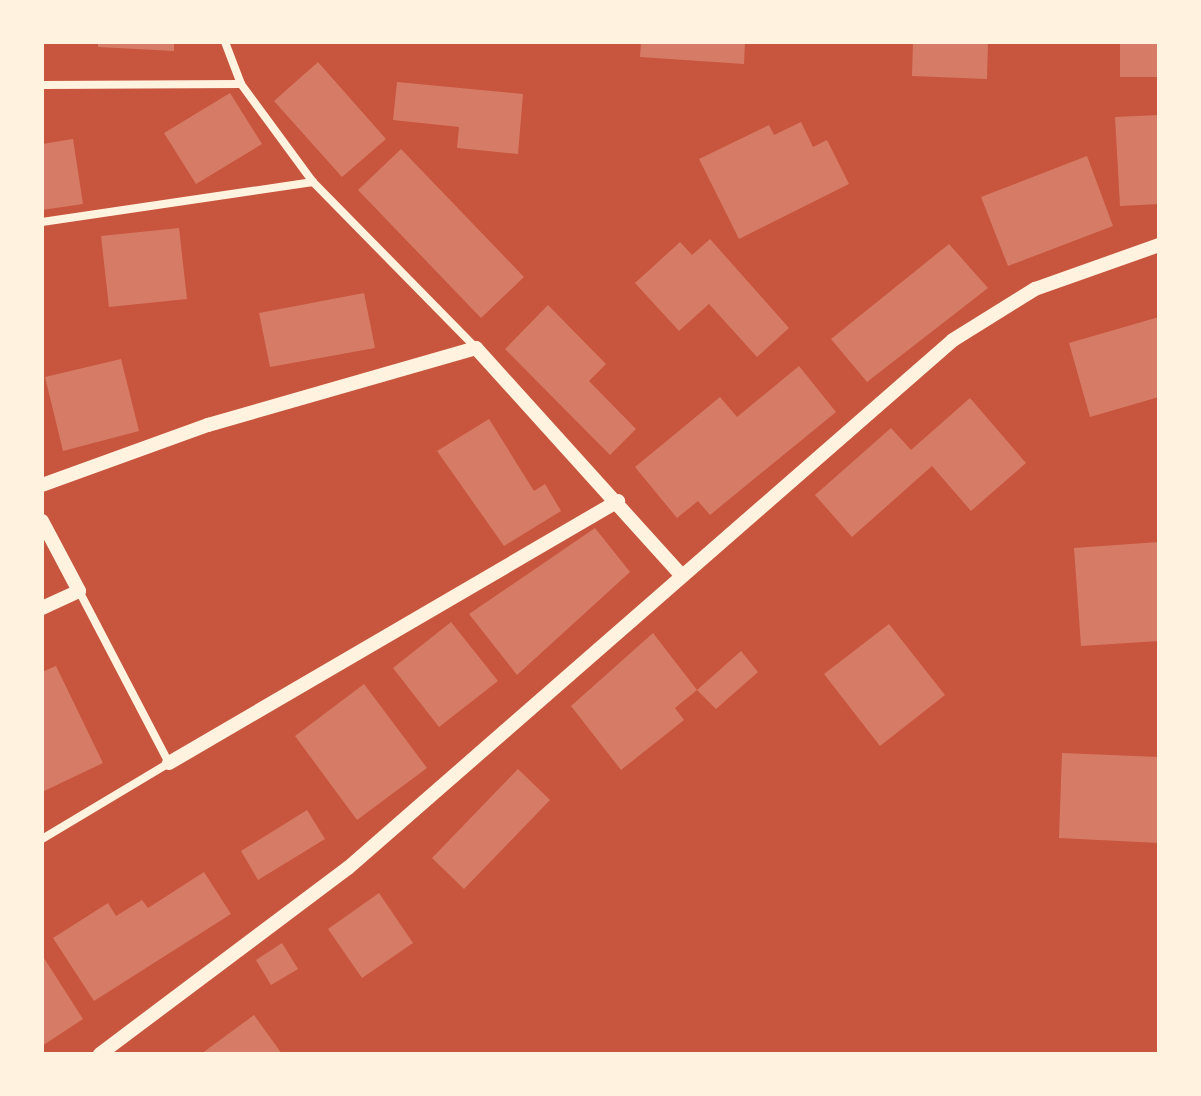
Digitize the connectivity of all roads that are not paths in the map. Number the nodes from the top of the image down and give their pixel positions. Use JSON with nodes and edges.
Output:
{"nodes":[{"id":1,"x":225,"y":42,"type":"edge"},
{"id":2,"x":241,"y":84,"type":"junction"},
{"id":3,"x":42,"y":85,"type":"edge"},
{"id":4,"x":313,"y":182,"type":"junction"},
{"id":5,"x":42,"y":222,"type":"edge"},
{"id":6,"x":1159,"y":245,"type":"edge"},
{"id":7,"x":476,"y":348,"type":"junction"},
{"id":8,"x":42,"y":485,"type":"edge"},
{"id":9,"x":618,"y":501,"type":"junction"},
{"id":10,"x":42,"y":521,"type":"edge"},
{"id":11,"x":681,"y":575,"type":"junction"},
{"id":12,"x":79,"y":591,"type":"junction"},
{"id":13,"x":42,"y":608,"type":"edge"},
{"id":14,"x":169,"y":763,"type":"junction"},
{"id":15,"x":42,"y":839,"type":"edge"},
{"id":16,"x":100,"y":1054,"type":"edge"}],
"edges":[{"from":1,"to":2,"type":"street"},
{"from":2,"to":3,"type":"street"},
{"from":2,"to":4,"type":"street"},
{"from":4,"to":5,"type":"street"},
{"from":4,"to":7,"type":"street"},
{"from":6,"to":11,"type":"street"},
{"from":7,"to":8,"type":"street"},
{"from":7,"to":9,"type":"street"},
{"from":9,"to":11,"type":"street"},
{"from":9,"to":14,"type":"street"},
{"from":10,"to":12,"type":"street"},
{"from":11,"to":16,"type":"street"},
{"from":12,"to":13,"type":"street"},
{"from":12,"to":14,"type":"street"},
{"from":14,"to":15,"type":"street"}]}
